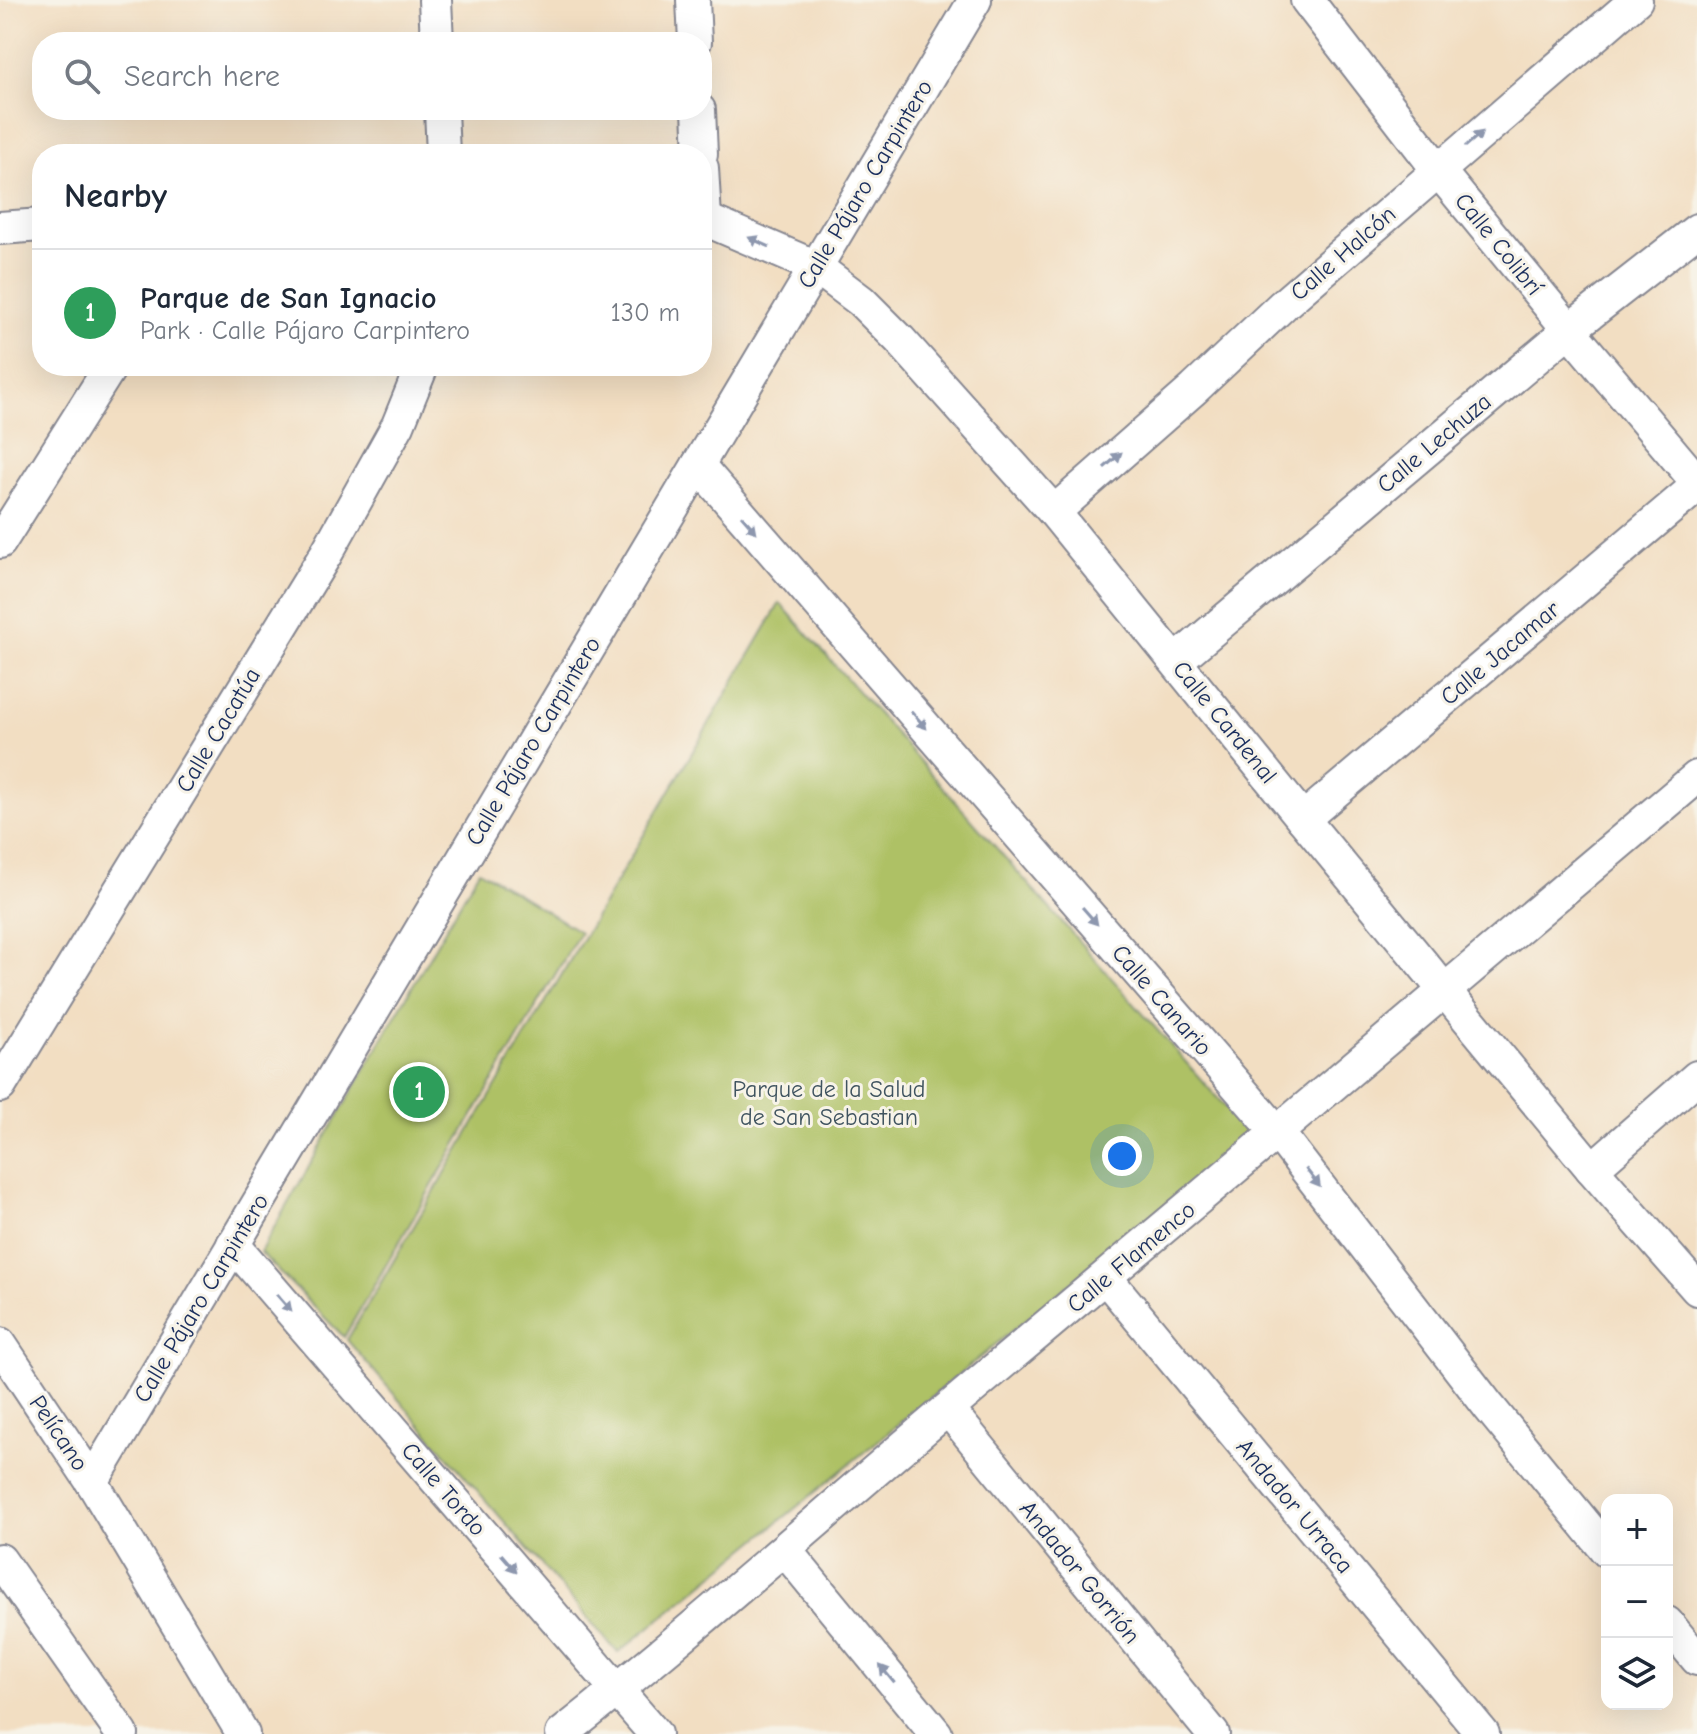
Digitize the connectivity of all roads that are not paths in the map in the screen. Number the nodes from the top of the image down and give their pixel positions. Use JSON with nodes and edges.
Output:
{"nodes":[{"id":1,"x":435,"y":0,"type":"edge"},
{"id":2,"x":693,"y":0,"type":"edge"},
{"id":3,"x":1307,"y":0,"type":"edge"},
{"id":4,"x":1636,"y":0,"type":"edge"},
{"id":5,"x":963,"y":8,"type":"edge"},
{"id":6,"x":437,"y":32,"type":"edge"},
{"id":7,"x":695,"y":32,"type":"edge"},
{"id":8,"x":441,"y":120,"type":"edge"},
{"id":9,"x":699,"y":120,"type":"edge"},
{"id":10,"x":443,"y":144,"type":"edge"},
{"id":11,"x":701,"y":144,"type":"edge"},
{"id":12,"x":1438,"y":170,"type":"junction"},
{"id":13,"x":712,"y":222,"type":"edge"},
{"id":14,"x":32,"y":226,"type":"edge"},
{"id":15,"x":0,"y":228,"type":"edge"},
{"id":16,"x":1697,"y":230,"type":"edge"},
{"id":17,"x":816,"y":267,"type":"junction"},
{"id":18,"x":1569,"y":330,"type":"junction"},
{"id":19,"x":105,"y":376,"type":"edge"},
{"id":20,"x":418,"y":376,"type":"edge"},
{"id":21,"x":698,"y":465,"type":"junction"},
{"id":22,"x":1697,"y":484,"type":"edge"},
{"id":23,"x":1054,"y":512,"type":"junction"},
{"id":24,"x":0,"y":542,"type":"edge"},
{"id":25,"x":1176,"y":661,"type":"junction"},
{"id":26,"x":1697,"y":777,"type":"edge"},
{"id":27,"x":1303,"y":819,"type":"junction"},
{"id":28,"x":1445,"y":990,"type":"junction"},
{"id":29,"x":1697,"y":1077,"type":"edge"},
{"id":30,"x":0,"y":1086,"type":"edge"},
{"id":31,"x":1278,"y":1133,"type":"junction"},
{"id":32,"x":1592,"y":1169,"type":"junction"},
{"id":33,"x":233,"y":1244,"type":"junction"},
{"id":34,"x":1106,"y":1278,"type":"junction"},
{"id":35,"x":1697,"y":1289,"type":"edge"},
{"id":36,"x":0,"y":1344,"type":"edge"},
{"id":37,"x":948,"y":1409,"type":"junction"},
{"id":38,"x":92,"y":1482,"type":"junction"},
{"id":39,"x":1601,"y":1544,"type":"edge"},
{"id":40,"x":785,"y":1550,"type":"junction"},
{"id":41,"x":0,"y":1560,"type":"edge"},
{"id":42,"x":9,"y":1595,"type":"edge"},
{"id":43,"x":1673,"y":1630,"type":"edge"},
{"id":44,"x":1697,"y":1659,"type":"edge"},
{"id":45,"x":618,"y":1690,"type":"junction"},
{"id":46,"x":122,"y":1734,"type":"edge"},
{"id":47,"x":243,"y":1734,"type":"edge"},
{"id":48,"x":562,"y":1734,"type":"edge"},
{"id":49,"x":655,"y":1734,"type":"edge"},
{"id":50,"x":936,"y":1734,"type":"edge"},
{"id":51,"x":1213,"y":1734,"type":"edge"},
{"id":52,"x":1483,"y":1734,"type":"edge"}],
"edges":[{"from":1,"to":6,"type":"street"},
{"from":2,"to":7,"type":"street"},
{"from":3,"to":12,"type":"street","name":"Calle Colibrí"},
{"from":12,"to":4,"type":"street","name":"Calle Halcón","one_way":true},
{"from":5,"to":17,"type":"street","name":"Calle Pájaro Carpintero"},
{"from":8,"to":10,"type":"street"},
{"from":9,"to":11,"type":"street"},
{"from":12,"to":18,"type":"street","name":"Calle Colibrí"},
{"from":23,"to":12,"type":"street","name":"Calle Halcón","one_way":true},
{"from":17,"to":13,"type":"street","name":"Calle Cardenal","one_way":true},
{"from":14,"to":15,"type":"street"},
{"from":16,"to":18,"type":"street","name":"Calle Lechuza"},
{"from":17,"to":21,"type":"street","name":"Calle Pájaro Carpintero"},
{"from":17,"to":23,"type":"street","name":"Calle Cardenal"},
{"from":18,"to":22,"type":"street","name":"Calle Colibrí"},
{"from":18,"to":25,"type":"street","name":"Calle Lechuza"},
{"from":19,"to":24,"type":"street"},
{"from":20,"to":30,"type":"street","name":"Calle Cacatúa"},
{"from":21,"to":31,"type":"street","name":"Calle Canario","one_way":true},
{"from":21,"to":33,"type":"street","name":"Calle Pájaro Carpintero"},
{"from":22,"to":27,"type":"street","name":"Calle Jacamar"},
{"from":23,"to":25,"type":"street","name":"Calle Cardenal"},
{"from":25,"to":27,"type":"street","name":"Calle Cardenal"},
{"from":26,"to":28,"type":"street","name":"Calle Flamenco"},
{"from":27,"to":28,"type":"street","name":"Calle Cardenal"},
{"from":28,"to":31,"type":"street","name":"Calle Flamenco"},
{"from":28,"to":32,"type":"street","name":"Calle Cardenal"},
{"from":29,"to":32,"type":"street"},
{"from":31,"to":34,"type":"street","name":"Calle Flamenco"},
{"from":31,"to":39,"type":"street","name":"Calle Canario","one_way":true},
{"from":32,"to":35,"type":"street","name":"Calle Cardenal"},
{"from":33,"to":38,"type":"street","name":"Calle Pájaro Carpintero"},
{"from":33,"to":45,"type":"street","name":"Calle Tordo","one_way":true},
{"from":34,"to":37,"type":"street","name":"Calle Flamenco"},
{"from":34,"to":52,"type":"street","name":"Andador Urraca"},
{"from":36,"to":38,"type":"street","name":"Pelícano"},
{"from":37,"to":40,"type":"street","name":"Calle Flamenco"},
{"from":37,"to":51,"type":"street","name":"Andador Gorrión"},
{"from":38,"to":47,"type":"street","name":"Pelícano"},
{"from":40,"to":45,"type":"street","name":"Calle Flamenco"},
{"from":50,"to":40,"type":"street","one_way":true},
{"from":41,"to":42,"type":"street"},
{"from":42,"to":46,"type":"street"},
{"from":43,"to":44,"type":"street"},
{"from":45,"to":48,"type":"street","name":"Calle Flamenco"},
{"from":45,"to":49,"type":"street","name":"Calle Tordo"}]}
